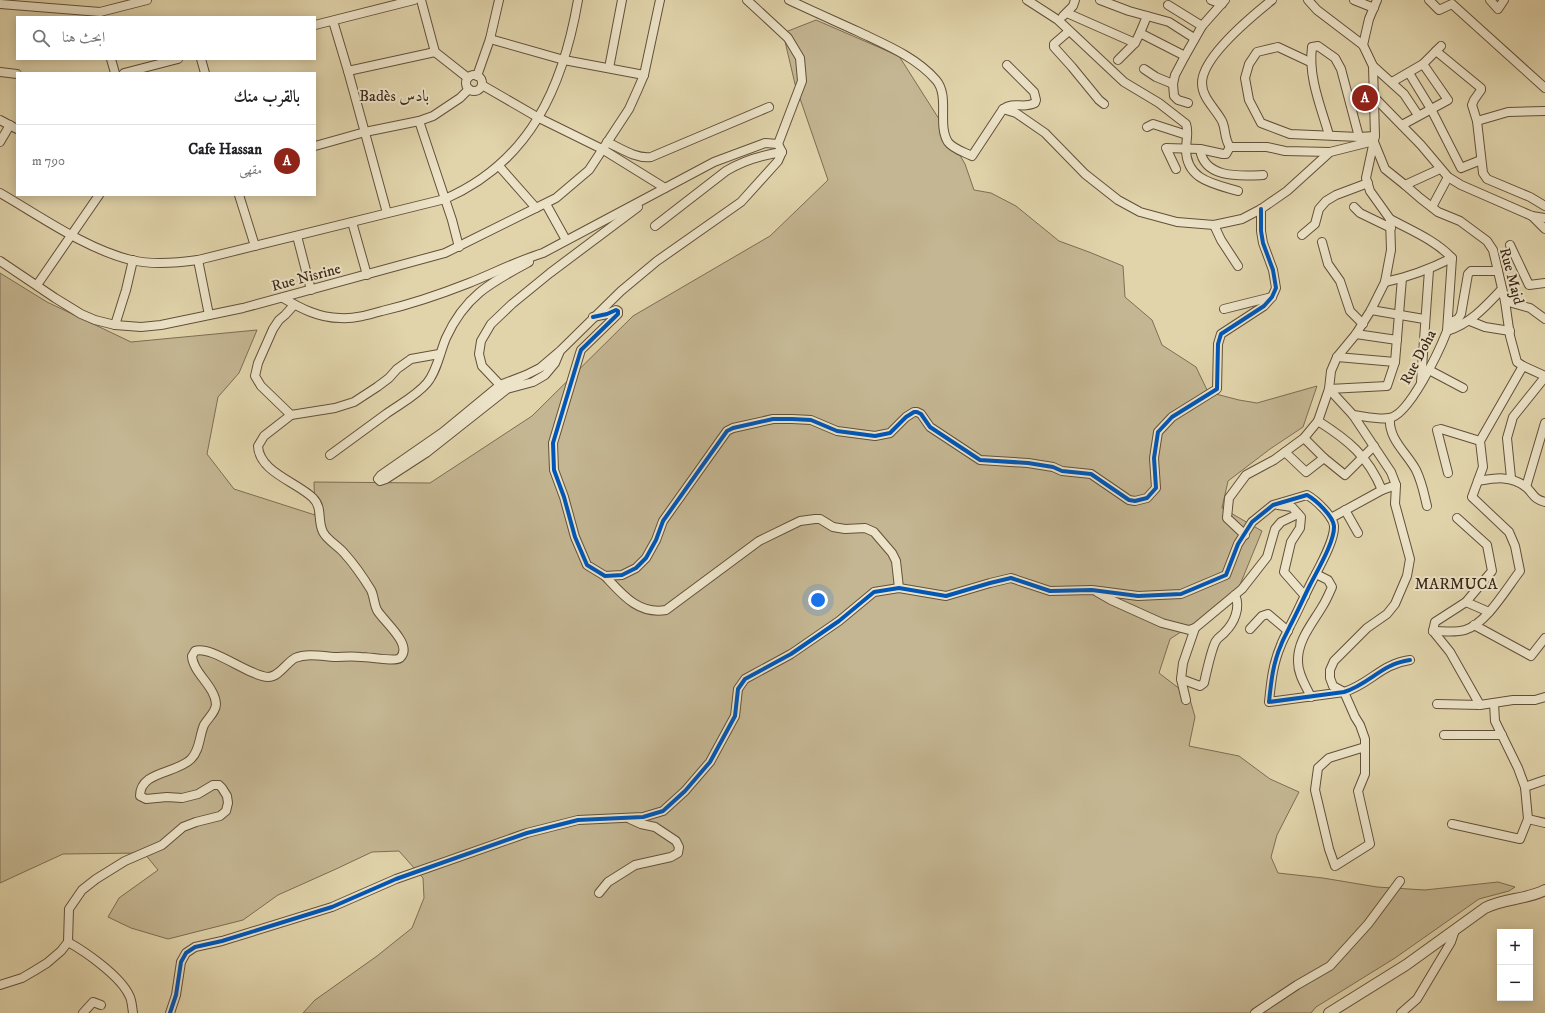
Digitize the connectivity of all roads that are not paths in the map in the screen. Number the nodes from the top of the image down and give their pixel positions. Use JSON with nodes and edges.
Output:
{"nodes":[{"id":1,"x":147,"y":0,"type":"edge"},
{"id":2,"x":414,"y":0,"type":"edge"},
{"id":3,"x":422,"y":0,"type":"edge"},
{"id":4,"x":499,"y":0,"type":"edge"},
{"id":5,"x":578,"y":0,"type":"edge"},
{"id":6,"x":622,"y":0,"type":"edge"},
{"id":7,"x":660,"y":0,"type":"edge"},
{"id":8,"x":747,"y":0,"type":"edge"},
{"id":9,"x":789,"y":0,"type":"edge"},
{"id":10,"x":1027,"y":0,"type":"edge"},
{"id":11,"x":1100,"y":0,"type":"edge"},
{"id":12,"x":1212,"y":0,"type":"edge"},
{"id":13,"x":1272,"y":0,"type":"edge"},
{"id":14,"x":1308,"y":0,"type":"edge"},
{"id":15,"x":1354,"y":0,"type":"edge"},
{"id":16,"x":1429,"y":0,"type":"edge"},
{"id":17,"x":1490,"y":0,"type":"edge"},
{"id":18,"x":1504,"y":0,"type":"edge"},
{"id":19,"x":1072,"y":2,"type":"edge"},
{"id":20,"x":1223,"y":2,"type":"edge"},
{"id":21,"x":1453,"y":2,"type":"edge"},
{"id":22,"x":0,"y":4,"type":"edge"},
{"id":23,"x":1375,"y":4,"type":"edge"},
{"id":24,"x":1168,"y":5,"type":"dead end"},
{"id":25,"x":1067,"y":13,"type":"junction"},
{"id":26,"x":100,"y":14,"type":"edge"},
{"id":27,"x":1147,"y":16,"type":"junction"},
{"id":28,"x":1058,"y":20,"type":"junction"},
{"id":29,"x":333,"y":21,"type":"junction"},
{"id":30,"x":316,"y":25,"type":"edge"},
{"id":31,"x":1202,"y":26,"type":"junction"},
{"id":32,"x":1069,"y":31,"type":"junction"},
{"id":33,"x":1140,"y":33,"type":"junction"},
{"id":34,"x":1194,"y":38,"type":"junction"},
{"id":35,"x":490,"y":39,"type":"junction"},
{"id":36,"x":1135,"y":43,"type":"junction"},
{"id":37,"x":1363,"y":45,"type":"junction"},
{"id":38,"x":435,"y":52,"type":"junction"},
{"id":39,"x":1185,"y":56,"type":"junction"},
{"id":40,"x":111,"y":60,"type":"edge"},
{"id":41,"x":174,"y":60,"type":"edge"},
{"id":42,"x":201,"y":60,"type":"edge"},
{"id":43,"x":564,"y":60,"type":"junction"},
{"id":44,"x":1118,"y":60,"type":"dead end"},
{"id":45,"x":1310,"y":62,"type":"junction"},
{"id":46,"x":1423,"y":64,"type":"junction"},
{"id":47,"x":1007,"y":65,"type":"dead end"},
{"id":48,"x":1373,"y":66,"type":"junction"},
{"id":49,"x":609,"y":68,"type":"junction"},
{"id":50,"x":1144,"y":69,"type":"dead end"},
{"id":51,"x":348,"y":71,"type":"junction"},
{"id":52,"x":0,"y":72,"type":"edge"},
{"id":53,"x":115,"y":72,"type":"edge"},
{"id":54,"x":128,"y":72,"type":"edge"},
{"id":55,"x":205,"y":72,"type":"edge"},
{"id":56,"x":1409,"y":73,"type":"junction"},
{"id":57,"x":16,"y":74,"type":"edge"},
{"id":58,"x":644,"y":75,"type":"junction"},
{"id":59,"x":473,"y":77,"type":"junction"},
{"id":60,"x":1392,"y":82,"type":"junction"},
{"id":61,"x":1172,"y":84,"type":"junction"},
{"id":62,"x":482,"y":86,"type":"junction"},
{"id":63,"x":1545,"y":88,"type":"edge"},
{"id":64,"x":469,"y":89,"type":"junction"},
{"id":65,"x":1375,"y":98,"type":"junction"},
{"id":66,"x":1188,"y":103,"type":"dead end"},
{"id":67,"x":1104,"y":104,"type":"dead end"},
{"id":68,"x":769,"y":107,"type":"dead end"},
{"id":69,"x":1003,"y":108,"type":"junction"},
{"id":70,"x":1431,"y":109,"type":"junction"},
{"id":71,"x":1545,"y":111,"type":"edge"},
{"id":72,"x":1418,"y":115,"type":"junction"},
{"id":73,"x":540,"y":118,"type":"junction"},
{"id":74,"x":0,"y":120,"type":"edge"},
{"id":75,"x":419,"y":121,"type":"junction"},
{"id":76,"x":1477,"y":121,"type":"junction"},
{"id":77,"x":1402,"y":125,"type":"junction"},
{"id":78,"x":13,"y":127,"type":"edge"},
{"id":79,"x":1147,"y":127,"type":"dead end"},
{"id":80,"x":365,"y":132,"type":"junction"},
{"id":81,"x":1187,"y":135,"type":"junction"},
{"id":82,"x":1329,"y":135,"type":"junction"},
{"id":83,"x":1359,"y":137,"type":"junction"},
{"id":84,"x":1374,"y":139,"type":"junction"},
{"id":85,"x":0,"y":142,"type":"edge"},
{"id":86,"x":607,"y":142,"type":"junction"},
{"id":87,"x":316,"y":146,"type":"edge"},
{"id":88,"x":1186,"y":147,"type":"junction"},
{"id":89,"x":1230,"y":147,"type":"junction"},
{"id":90,"x":780,"y":148,"type":"junction"},
{"id":91,"x":602,"y":149,"type":"junction"},
{"id":92,"x":1200,"y":149,"type":"junction"},
{"id":93,"x":1330,"y":152,"type":"junction"},
{"id":94,"x":1481,"y":160,"type":"junction"},
{"id":95,"x":499,"y":166,"type":"junction"},
{"id":96,"x":1176,"y":169,"type":"dead end"},
{"id":97,"x":1440,"y":169,"type":"junction"},
{"id":98,"x":1263,"y":175,"type":"dead end"},
{"id":99,"x":1448,"y":178,"type":"junction"},
{"id":100,"x":1368,"y":183,"type":"junction"},
{"id":101,"x":1405,"y":185,"type":"junction"},
{"id":102,"x":666,"y":188,"type":"junction"},
{"id":103,"x":1238,"y":191,"type":"dead end"},
{"id":104,"x":0,"y":193,"type":"edge"},
{"id":105,"x":655,"y":194,"type":"junction"},
{"id":106,"x":98,"y":196,"type":"edge"},
{"id":107,"x":239,"y":196,"type":"edge"},
{"id":108,"x":445,"y":199,"type":"junction"},
{"id":109,"x":546,"y":204,"type":"junction"},
{"id":110,"x":1545,"y":206,"type":"edge"},
{"id":111,"x":1354,"y":207,"type":"dead end"},
{"id":112,"x":1432,"y":207,"type":"junction"},
{"id":113,"x":536,"y":208,"type":"junction"},
{"id":114,"x":1261,"y":209,"type":"junction"},
{"id":115,"x":387,"y":213,"type":"junction"},
{"id":116,"x":1532,"y":216,"type":"junction"},
{"id":117,"x":1545,"y":218,"type":"edge"},
{"id":118,"x":352,"y":222,"type":"junction"},
{"id":119,"x":1390,"y":223,"type":"junction"},
{"id":120,"x":1214,"y":225,"type":"junction"},
{"id":121,"x":655,"y":226,"type":"dead end"},
{"id":122,"x":1545,"y":229,"type":"edge"},
{"id":123,"x":71,"y":234,"type":"junction"},
{"id":124,"x":1302,"y":235,"type":"dead end"},
{"id":125,"x":297,"y":236,"type":"junction"},
{"id":126,"x":566,"y":240,"type":"junction"},
{"id":127,"x":1322,"y":242,"type":"dead end"},
{"id":128,"x":1510,"y":245,"type":"dead end"},
{"id":129,"x":255,"y":246,"type":"junction"},
{"id":130,"x":459,"y":247,"type":"junction"},
{"id":131,"x":543,"y":253,"type":"junction"},
{"id":132,"x":1452,"y":258,"type":"junction"},
{"id":133,"x":133,"y":260,"type":"junction"},
{"id":134,"x":198,"y":260,"type":"junction"},
{"id":135,"x":0,"y":261,"type":"edge"},
{"id":136,"x":1238,"y":266,"type":"dead end"},
{"id":137,"x":1429,"y":270,"type":"junction"},
{"id":138,"x":1498,"y":271,"type":"junction"},
{"id":139,"x":367,"y":274,"type":"junction"},
{"id":140,"x":1402,"y":278,"type":"junction"},
{"id":141,"x":1384,"y":282,"type":"junction"},
{"id":142,"x":1545,"y":283,"type":"edge"},
{"id":143,"x":37,"y":285,"type":"junction"},
{"id":144,"x":1502,"y":289,"type":"junction"},
{"id":145,"x":311,"y":290,"type":"junction"},
{"id":146,"x":1272,"y":297,"type":"junction"},
{"id":147,"x":283,"y":298,"type":"junction"},
{"id":148,"x":1505,"y":301,"type":"junction"},
{"id":149,"x":294,"y":305,"type":"junction"},
{"id":150,"x":1224,"y":309,"type":"dead end"},
{"id":151,"x":1371,"y":310,"type":"junction"},
{"id":152,"x":209,"y":314,"type":"junction"},
{"id":153,"x":1400,"y":315,"type":"junction"},
{"id":154,"x":593,"y":318,"type":"junction"},
{"id":155,"x":1545,"y":319,"type":"edge"},
{"id":156,"x":1424,"y":320,"type":"junction"},
{"id":157,"x":1470,"y":321,"type":"junction"},
{"id":158,"x":1363,"y":324,"type":"junction"},
{"id":159,"x":115,"y":325,"type":"junction"},
{"id":160,"x":1448,"y":327,"type":"junction"},
{"id":161,"x":1510,"y":331,"type":"junction"},
{"id":162,"x":1356,"y":334,"type":"junction"},
{"id":163,"x":1397,"y":340,"type":"junction"},
{"id":164,"x":560,"y":352,"type":"junction"},
{"id":165,"x":439,"y":354,"type":"junction"},
{"id":166,"x":1337,"y":358,"type":"junction"},
{"id":167,"x":1395,"y":362,"type":"junction"},
{"id":168,"x":1523,"y":366,"type":"junction"},
{"id":169,"x":1429,"y":370,"type":"junction"},
{"id":170,"x":1545,"y":376,"type":"edge"},
{"id":171,"x":500,"y":385,"type":"junction"},
{"id":172,"x":1420,"y":385,"type":"junction"},
{"id":173,"x":1463,"y":388,"type":"dead end"},
{"id":174,"x":1329,"y":389,"type":"junction"},
{"id":175,"x":1353,"y":414,"type":"junction"},
{"id":176,"x":291,"y":415,"type":"junction"},
{"id":177,"x":1390,"y":418,"type":"junction"},
{"id":178,"x":1318,"y":421,"type":"junction"},
{"id":179,"x":1545,"y":424,"type":"edge"},
{"id":180,"x":1304,"y":438,"type":"junction"},
{"id":181,"x":1480,"y":441,"type":"junction"},
{"id":182,"x":1374,"y":446,"type":"junction"},
{"id":183,"x":1285,"y":452,"type":"junction"},
{"id":184,"x":330,"y":455,"type":"dead end"},
{"id":185,"x":1363,"y":457,"type":"junction"},
{"id":186,"x":1324,"y":458,"type":"junction"},
{"id":187,"x":1448,"y":473,"type":"dead end"},
{"id":188,"x":1510,"y":478,"type":"junction"},
{"id":189,"x":1478,"y":481,"type":"junction"},
{"id":190,"x":1396,"y":485,"type":"junction"},
{"id":191,"x":1526,"y":487,"type":"junction"},
{"id":192,"x":1382,"y":490,"type":"junction"},
{"id":193,"x":1545,"y":502,"type":"edge"},
{"id":194,"x":1273,"y":505,"type":"junction"},
{"id":195,"x":1427,"y":506,"type":"dead end"},
{"id":196,"x":1345,"y":510,"type":"junction"},
{"id":197,"x":1298,"y":514,"type":"junction"},
{"id":198,"x":1331,"y":518,"type":"junction"},
{"id":199,"x":1457,"y":518,"type":"dead end"},
{"id":200,"x":1358,"y":533,"type":"dead end"},
{"id":201,"x":1245,"y":535,"type":"junction"},
{"id":202,"x":1316,"y":574,"type":"junction"},
{"id":203,"x":605,"y":576,"type":"junction"},
{"id":204,"x":899,"y":588,"type":"junction"},
{"id":205,"x":1092,"y":590,"type":"junction"},
{"id":206,"x":1235,"y":595,"type":"junction"},
{"id":207,"x":1305,"y":596,"type":"junction"},
{"id":208,"x":1466,"y":602,"type":"junction"},
{"id":209,"x":1489,"y":612,"type":"junction"},
{"id":210,"x":1474,"y":626,"type":"junction"},
{"id":211,"x":1195,"y":628,"type":"junction"},
{"id":212,"x":1250,"y":629,"type":"dead end"},
{"id":213,"x":1288,"y":631,"type":"junction"},
{"id":214,"x":1433,"y":631,"type":"junction"},
{"id":215,"x":1545,"y":638,"type":"edge"},
{"id":216,"x":1410,"y":660,"type":"dead end"},
{"id":217,"x":1181,"y":679,"type":"junction"},
{"id":218,"x":1344,"y":692,"type":"junction"},
{"id":219,"x":1311,"y":697,"type":"junction"},
{"id":220,"x":1545,"y":697,"type":"edge"},
{"id":221,"x":1186,"y":700,"type":"dead end"},
{"id":222,"x":1494,"y":703,"type":"junction"},
{"id":223,"x":1437,"y":704,"type":"dead end"},
{"id":224,"x":1480,"y":704,"type":"junction"},
{"id":225,"x":1444,"y":735,"type":"dead end"},
{"id":226,"x":1502,"y":735,"type":"junction"},
{"id":227,"x":1365,"y":747,"type":"junction"},
{"id":228,"x":1545,"y":780,"type":"edge"},
{"id":229,"x":1525,"y":787,"type":"junction"},
{"id":230,"x":627,"y":818,"type":"junction"},
{"id":231,"x":1528,"y":819,"type":"junction"},
{"id":232,"x":1545,"y":823,"type":"edge"},
{"id":233,"x":1452,"y":824,"type":"dead end"},
{"id":234,"x":1400,"y":881,"type":"dead end"},
{"id":235,"x":1545,"y":890,"type":"edge"},
{"id":236,"x":599,"y":893,"type":"dead end"},
{"id":237,"x":1454,"y":930,"type":"junction"},
{"id":238,"x":68,"y":942,"type":"junction"},
{"id":239,"x":0,"y":985,"type":"edge"},
{"id":240,"x":101,"y":1006,"type":"dead end"},
{"id":241,"x":83,"y":1013,"type":"edge"},
{"id":242,"x":133,"y":1013,"type":"edge"},
{"id":243,"x":170,"y":1013,"type":"edge"},
{"id":244,"x":1255,"y":1013,"type":"edge"},
{"id":245,"x":1329,"y":1013,"type":"edge"},
{"id":246,"x":1401,"y":1013,"type":"edge"}],
"edges":[{"from":1,"to":26,"type":"street"},
{"from":2,"to":29,"type":"street"},
{"from":3,"to":38,"type":"street"},
{"from":4,"to":35,"type":"street"},
{"from":5,"to":43,"type":"street"},
{"from":6,"to":49,"type":"street"},
{"from":7,"to":58,"type":"street","name":"Rue Nisrine"},
{"from":8,"to":90,"type":"street"},
{"from":9,"to":69,"type":"street"},
{"from":10,"to":28,"type":"street"},
{"from":11,"to":27,"type":"street"},
{"from":12,"to":20,"type":"street"},
{"from":13,"to":89,"type":"street"},
{"from":14,"to":37,"type":"street"},
{"from":15,"to":23,"type":"street"},
{"from":16,"to":21,"type":"street"},
{"from":17,"to":18,"type":"street"},
{"from":19,"to":25,"type":"street"},
{"from":20,"to":31,"type":"street"},
{"from":21,"to":63,"type":"street"},
{"from":22,"to":26,"type":"street"},
{"from":23,"to":37,"type":"street"},
{"from":24,"to":31,"type":"street"},
{"from":25,"to":28,"type":"street"},
{"from":25,"to":36,"type":"street"},
{"from":27,"to":33,"type":"street"},
{"from":27,"to":34,"type":"street"},
{"from":28,"to":32,"type":"street"},
{"from":29,"to":30,"type":"street"},
{"from":29,"to":51,"type":"street"},
{"from":31,"to":34,"type":"street"},
{"from":32,"to":67,"type":"street"},
{"from":32,"to":81,"type":"street"},
{"from":33,"to":36,"type":"street"},
{"from":33,"to":39,"type":"street"},
{"from":34,"to":39,"type":"street"},
{"from":35,"to":43,"type":"street"},
{"from":35,"to":59,"type":"street"},
{"from":36,"to":44,"type":"street"},
{"from":37,"to":48,"type":"street"},
{"from":38,"to":51,"type":"street"},
{"from":38,"to":59,"type":"street"},
{"from":39,"to":61,"type":"street"},
{"from":40,"to":53,"type":"street"},
{"from":41,"to":54,"type":"street"},
{"from":42,"to":55,"type":"street"},
{"from":43,"to":49,"type":"street"},
{"from":43,"to":73,"type":"street"},
{"from":45,"to":82,"type":"street"},
{"from":45,"to":82,"type":"street"},
{"from":45,"to":83,"type":"street"},
{"from":46,"to":56,"type":"street"},
{"from":46,"to":70,"type":"street"},
{"from":46,"to":76,"type":"street"},
{"from":47,"to":69,"type":"street"},
{"from":48,"to":60,"type":"street"},
{"from":48,"to":65,"type":"street"},
{"from":49,"to":58,"type":"street"},
{"from":50,"to":61,"type":"street"},
{"from":51,"to":80,"type":"street"},
{"from":52,"to":57,"type":"street"},
{"from":56,"to":60,"type":"street"},
{"from":56,"to":70,"type":"street"},
{"from":58,"to":86,"type":"street","name":"Rue Nisrine"},
{"from":59,"to":62,"type":"street"},
{"from":59,"to":64,"type":"street"},
{"from":60,"to":72,"type":"street"},
{"from":61,"to":66,"type":"street"},
{"from":62,"to":64,"type":"street"},
{"from":62,"to":73,"type":"street"},
{"from":64,"to":75,"type":"street"},
{"from":65,"to":77,"type":"street"},
{"from":65,"to":84,"type":"street"},
{"from":68,"to":86,"type":"street"},
{"from":69,"to":120,"type":"street"},
{"from":70,"to":72,"type":"street"},
{"from":70,"to":94,"type":"street"},
{"from":71,"to":76,"type":"street"},
{"from":72,"to":77,"type":"street"},
{"from":73,"to":91,"type":"street"},
{"from":73,"to":95,"type":"street"},
{"from":74,"to":78,"type":"street"},
{"from":75,"to":80,"type":"street"},
{"from":75,"to":108,"type":"street"},
{"from":76,"to":94,"type":"street"},
{"from":77,"to":97,"type":"street"},
{"from":78,"to":85,"type":"street"},
{"from":79,"to":81,"type":"street"},
{"from":80,"to":87,"type":"street"},
{"from":80,"to":115,"type":"street"},
{"from":81,"to":88,"type":"street"},
{"from":82,"to":83,"type":"street"},
{"from":83,"to":84,"type":"street"},
{"from":84,"to":93,"type":"street"},
{"from":84,"to":100,"type":"street"},
{"from":84,"to":101,"type":"street","name":"Rue Majd"},
{"from":86,"to":91,"type":"street","name":"Rue Nisrine"},
{"from":88,"to":92,"type":"street"},
{"from":88,"to":96,"type":"street"},
{"from":88,"to":103,"type":"street"},
{"from":89,"to":92,"type":"street"},
{"from":89,"to":93,"type":"street"},
{"from":90,"to":102,"type":"street"},
{"from":90,"to":121,"type":"street"},
{"from":90,"to":154,"type":"street"},
{"from":91,"to":102,"type":"street"},
{"from":91,"to":109,"type":"street","name":"Rue Nisrine"},
{"from":92,"to":98,"type":"street"},
{"from":93,"to":114,"type":"street"},
{"from":94,"to":110,"type":"street"},
{"from":95,"to":108,"type":"street"},
{"from":95,"to":113,"type":"street"},
{"from":97,"to":99,"type":"street"},
{"from":97,"to":101,"type":"street"},
{"from":99,"to":112,"type":"street"},
{"from":99,"to":116,"type":"street"},
{"from":100,"to":119,"type":"street"},
{"from":100,"to":124,"type":"street"},
{"from":101,"to":112,"type":"street","name":"Rue Majd"},
{"from":102,"to":105,"type":"street"},
{"from":104,"to":123,"type":"street"},
{"from":105,"to":126,"type":"street"},
{"from":105,"to":171,"type":"street"},
{"from":106,"to":123,"type":"street"},
{"from":107,"to":129,"type":"street"},
{"from":108,"to":115,"type":"street"},
{"from":108,"to":130,"type":"street"},
{"from":109,"to":113,"type":"street","name":"Rue Nisrine"},
{"from":109,"to":126,"type":"street"},
{"from":111,"to":119,"type":"street"},
{"from":112,"to":138,"type":"street","name":"Rue Majd"},
{"from":113,"to":130,"type":"street","name":"Rue Nisrine"},
{"from":114,"to":120,"type":"street"},
{"from":114,"to":146,"type":"street"},
{"from":115,"to":118,"type":"street"},
{"from":116,"to":117,"type":"street"},
{"from":116,"to":122,"type":"street"},
{"from":118,"to":125,"type":"street"},
{"from":118,"to":139,"type":"street"},
{"from":119,"to":132,"type":"street"},
{"from":119,"to":141,"type":"street"},
{"from":120,"to":136,"type":"street"},
{"from":123,"to":133,"type":"street"},
{"from":123,"to":143,"type":"street"},
{"from":125,"to":129,"type":"street"},
{"from":125,"to":145,"type":"street"},
{"from":126,"to":131,"type":"street"},
{"from":127,"to":158,"type":"street"},
{"from":128,"to":142,"type":"street"},
{"from":129,"to":134,"type":"street"},
{"from":130,"to":139,"type":"street","name":"Rue Nisrine"},
{"from":131,"to":149,"type":"street"},
{"from":131,"to":165,"type":"street"},
{"from":132,"to":137,"type":"street"},
{"from":132,"to":160,"type":"street"},
{"from":133,"to":134,"type":"street"},
{"from":133,"to":159,"type":"street"},
{"from":134,"to":152,"type":"street"},
{"from":135,"to":143,"type":"street","name":"Rue Nisrine"},
{"from":137,"to":140,"type":"street"},
{"from":137,"to":156,"type":"street"},
{"from":138,"to":144,"type":"street","name":"Rue Majd"},
{"from":138,"to":160,"type":"street"},
{"from":139,"to":145,"type":"street","name":"Rue Nisrine"},
{"from":140,"to":141,"type":"street"},
{"from":140,"to":153,"type":"street"},
{"from":141,"to":151,"type":"street"},
{"from":143,"to":159,"type":"street","name":"Rue Nisrine"},
{"from":144,"to":148,"type":"street","name":"Rue Majd"},
{"from":144,"to":157,"type":"street","name":"Rue Doha"},
{"from":145,"to":147,"type":"street","name":"Rue Nisrine"},
{"from":146,"to":150,"type":"street"},
{"from":146,"to":203,"type":"street"},
{"from":147,"to":149,"type":"street"},
{"from":147,"to":152,"type":"street","name":"Rue Nisrine"},
{"from":148,"to":155,"type":"street"},
{"from":148,"to":161,"type":"street","name":"Rue Majd"},
{"from":149,"to":176,"type":"street"},
{"from":151,"to":153,"type":"street"},
{"from":151,"to":158,"type":"street"},
{"from":152,"to":159,"type":"street","name":"Rue Nisrine"},
{"from":153,"to":156,"type":"street"},
{"from":153,"to":163,"type":"street"},
{"from":154,"to":164,"type":"street"},
{"from":154,"to":203,"type":"street"},
{"from":156,"to":172,"type":"street"},
{"from":157,"to":160,"type":"street","name":"Rue Doha"},
{"from":157,"to":161,"type":"street"},
{"from":158,"to":162,"type":"street"},
{"from":160,"to":169,"type":"street","name":"Rue Doha"},
{"from":161,"to":168,"type":"street","name":"Rue Majd"},
{"from":162,"to":163,"type":"street"},
{"from":162,"to":166,"type":"street"},
{"from":163,"to":167,"type":"street"},
{"from":164,"to":171,"type":"street"},
{"from":164,"to":171,"type":"street"},
{"from":165,"to":176,"type":"street"},
{"from":165,"to":184,"type":"street"},
{"from":166,"to":167,"type":"street"},
{"from":166,"to":174,"type":"street"},
{"from":167,"to":174,"type":"street"},
{"from":168,"to":170,"type":"street"},
{"from":168,"to":181,"type":"street"},
{"from":169,"to":172,"type":"street","name":"Rue Doha"},
{"from":169,"to":173,"type":"street"},
{"from":170,"to":188,"type":"street"},
{"from":172,"to":177,"type":"street","name":"Rue Doha"},
{"from":174,"to":175,"type":"street"},
{"from":174,"to":178,"type":"street"},
{"from":175,"to":177,"type":"street"},
{"from":175,"to":182,"type":"street"},
{"from":176,"to":238,"type":"street"},
{"from":177,"to":195,"type":"street"},
{"from":178,"to":180,"type":"street"},
{"from":178,"to":185,"type":"street"},
{"from":179,"to":191,"type":"street"},
{"from":180,"to":183,"type":"street"},
{"from":180,"to":186,"type":"street"},
{"from":181,"to":187,"type":"street"},
{"from":181,"to":189,"type":"street"},
{"from":182,"to":185,"type":"street"},
{"from":182,"to":190,"type":"street"},
{"from":183,"to":186,"type":"street"},
{"from":183,"to":201,"type":"street"},
{"from":185,"to":186,"type":"street"},
{"from":185,"to":192,"type":"street"},
{"from":188,"to":189,"type":"street"},
{"from":188,"to":191,"type":"street"},
{"from":189,"to":209,"type":"street"},
{"from":190,"to":192,"type":"street"},
{"from":190,"to":218,"type":"street"},
{"from":191,"to":193,"type":"street"},
{"from":192,"to":196,"type":"street"},
{"from":194,"to":197,"type":"street"},
{"from":194,"to":198,"type":"street"},
{"from":194,"to":201,"type":"street"},
{"from":196,"to":198,"type":"street"},
{"from":196,"to":200,"type":"street"},
{"from":197,"to":206,"type":"street"},
{"from":197,"to":207,"type":"street"},
{"from":198,"to":202,"type":"street"},
{"from":199,"to":208,"type":"street"},
{"from":201,"to":205,"type":"street"},
{"from":202,"to":207,"type":"street"},
{"from":202,"to":219,"type":"street"},
{"from":203,"to":204,"type":"street"},
{"from":204,"to":205,"type":"street"},
{"from":204,"to":230,"type":"street"},
{"from":205,"to":211,"type":"street"},
{"from":206,"to":211,"type":"street"},
{"from":206,"to":217,"type":"street"},
{"from":207,"to":213,"type":"street"},
{"from":208,"to":209,"type":"street"},
{"from":208,"to":214,"type":"street"},
{"from":209,"to":210,"type":"street"},
{"from":210,"to":214,"type":"street"},
{"from":210,"to":215,"type":"street"},
{"from":211,"to":217,"type":"street"},
{"from":212,"to":213,"type":"street"},
{"from":213,"to":219,"type":"street"},
{"from":214,"to":224,"type":"street"},
{"from":216,"to":218,"type":"street"},
{"from":217,"to":221,"type":"street"},
{"from":218,"to":219,"type":"street"},
{"from":218,"to":227,"type":"street"},
{"from":220,"to":222,"type":"street"},
{"from":222,"to":224,"type":"street"},
{"from":222,"to":226,"type":"street"},
{"from":223,"to":224,"type":"street"},
{"from":225,"to":226,"type":"street"},
{"from":226,"to":229,"type":"street"},
{"from":227,"to":227,"type":"street"},
{"from":228,"to":229,"type":"street"},
{"from":229,"to":231,"type":"street"},
{"from":230,"to":236,"type":"street"},
{"from":230,"to":243,"type":"street"},
{"from":231,"to":232,"type":"street"},
{"from":231,"to":233,"type":"street"},
{"from":234,"to":244,"type":"street"},
{"from":235,"to":237,"type":"street"},
{"from":237,"to":245,"type":"street"},
{"from":237,"to":246,"type":"street"},
{"from":238,"to":239,"type":"street"},
{"from":238,"to":242,"type":"street"},
{"from":240,"to":241,"type":"street"}]}
